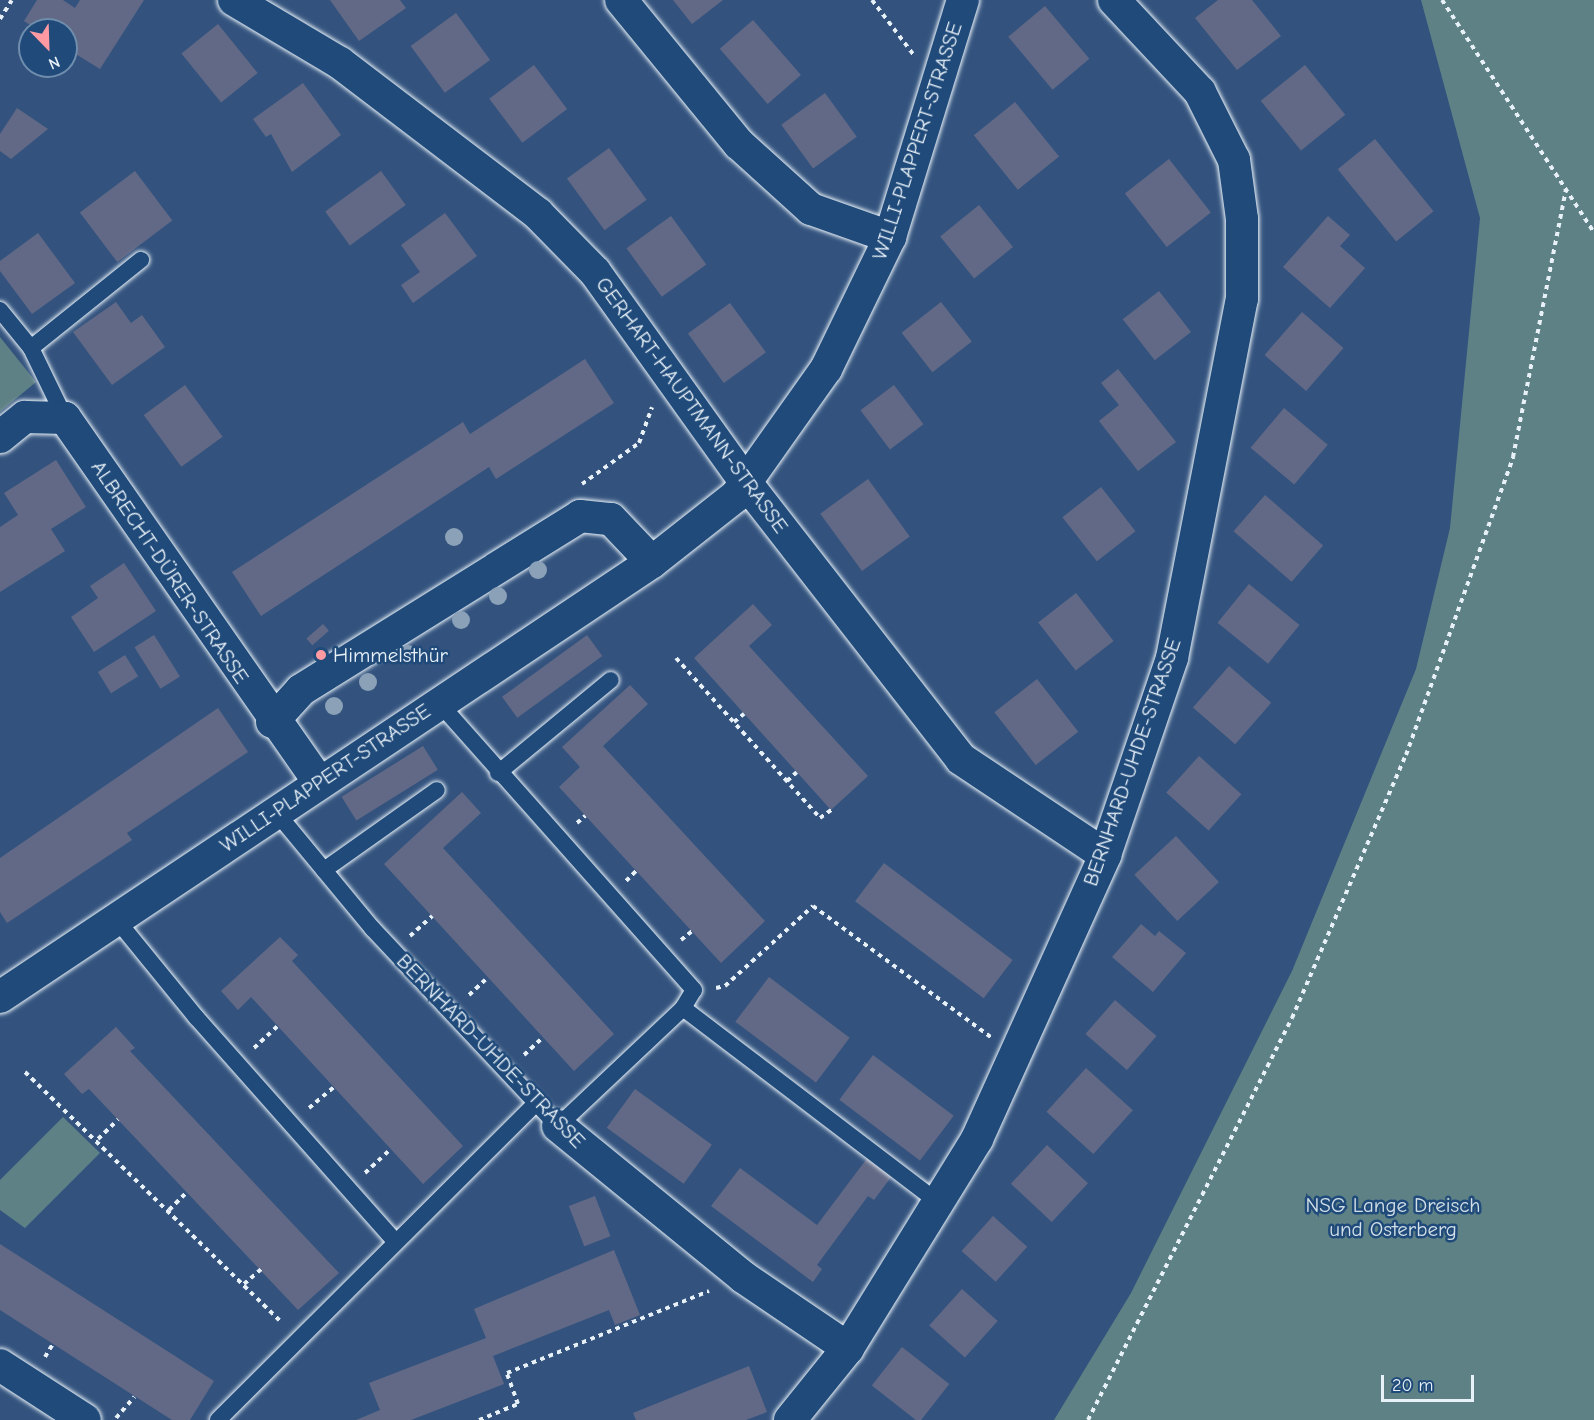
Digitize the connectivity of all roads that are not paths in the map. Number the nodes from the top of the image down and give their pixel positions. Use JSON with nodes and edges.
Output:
{"nodes":[{"id":1,"x":234,"y":0,"type":"edge"},
{"id":2,"x":621,"y":0,"type":"edge"},
{"id":3,"x":963,"y":0,"type":"edge"},
{"id":4,"x":1114,"y":0,"type":"edge"},
{"id":5,"x":890,"y":237,"type":"junction"},
{"id":6,"x":141,"y":260,"type":"dead end"},
{"id":7,"x":0,"y":310,"type":"edge"},
{"id":8,"x":31,"y":348,"type":"junction"},
{"id":9,"x":65,"y":418,"type":"junction"},
{"id":10,"x":0,"y":437,"type":"edge"},
{"id":11,"x":747,"y":484,"type":"junction"},
{"id":12,"x":652,"y":562,"type":"junction"},
{"id":13,"x":611,"y":680,"type":"dead end"},
{"id":14,"x":438,"y":702,"type":"junction"},
{"id":15,"x":272,"y":722,"type":"junction"},
{"id":16,"x":498,"y":773,"type":"junction"},
{"id":17,"x":319,"y":782,"type":"junction"},
{"id":18,"x":436,"y":790,"type":"dead end"},
{"id":19,"x":276,"y":812,"type":"junction"},
{"id":20,"x":1105,"y":855,"type":"junction"},
{"id":21,"x":324,"y":870,"type":"junction"},
{"id":22,"x":116,"y":919,"type":"junction"},
{"id":23,"x":5,"y":984,"type":"edge"},
{"id":24,"x":683,"y":1008,"type":"junction"},
{"id":25,"x":536,"y":1103,"type":"junction"},
{"id":26,"x":558,"y":1126,"type":"junction"},
{"id":27,"x":939,"y":1203,"type":"junction"},
{"id":28,"x":395,"y":1241,"type":"junction"},
{"id":29,"x":848,"y":1347,"type":"junction"},
{"id":30,"x":0,"y":1365,"type":"edge"},
{"id":31,"x":101,"y":1419,"type":"edge"},
{"id":32,"x":218,"y":1420,"type":"edge"},
{"id":33,"x":790,"y":1420,"type":"edge"}],
"edges":[{"from":1,"to":11,"type":"street","name":"GERHART-HAUPTMANN-STRASSE"},
{"from":2,"to":5,"type":"street"},
{"from":3,"to":5,"type":"street","name":"WILLI-PLAPPERT-STRASSE"},
{"from":4,"to":20,"type":"street","name":"BERNHARD-UHDE-STRASSE"},
{"from":5,"to":11,"type":"street","name":"WILLI-PLAPPERT-STRASSE"},
{"from":6,"to":8,"type":"lane"},
{"from":7,"to":8,"type":"lane"},
{"from":8,"to":9,"type":"lane"},
{"from":9,"to":10,"type":"street"},
{"from":9,"to":15,"type":"street","name":"ALBRECHT-DÜRER-STRASSE"},
{"from":11,"to":12,"type":"street","name":"WILLI-PLAPPERT-STRASSE"},
{"from":11,"to":20,"type":"street","name":"GERHART-HAUPTMANN-STRASSE"},
{"from":12,"to":14,"type":"street","name":"WILLI-PLAPPERT-STRASSE"},
{"from":12,"to":15,"type":"street"},
{"from":13,"to":16,"type":"lane"},
{"from":14,"to":16,"type":"lane"},
{"from":14,"to":17,"type":"street","name":"WILLI-PLAPPERT-STRASSE"},
{"from":15,"to":17,"type":"street","name":"ALBRECHT-DÜRER-STRASSE"},
{"from":16,"to":24,"type":"lane"},
{"from":17,"to":19,"type":"street","name":"WILLI-PLAPPERT-STRASSE"},
{"from":18,"to":21,"type":"lane"},
{"from":19,"to":21,"type":"lane","name":"BERNHARD-UHDE-STRASSE"},
{"from":19,"to":22,"type":"street","name":"WILLI-PLAPPERT-STRASSE"},
{"from":20,"to":27,"type":"street","name":"BERNHARD-UHDE-STRASSE"},
{"from":21,"to":25,"type":"lane","name":"BERNHARD-UHDE-STRASSE"},
{"from":22,"to":23,"type":"street","name":"WILLI-PLAPPERT-STRASSE"},
{"from":22,"to":28,"type":"lane"},
{"from":24,"to":26,"type":"lane"},
{"from":24,"to":27,"type":"lane"},
{"from":25,"to":26,"type":"lane","name":"BERNHARD-UHDE-STRASSE"},
{"from":25,"to":28,"type":"lane"},
{"from":26,"to":29,"type":"street","name":"BERNHARD-UHDE-STRASSE"},
{"from":27,"to":29,"type":"street","name":"BERNHARD-UHDE-STRASSE"},
{"from":28,"to":32,"type":"lane"},
{"from":29,"to":33,"type":"street","name":"BERNHARD-UHDE-STRASSE"},
{"from":30,"to":31,"type":"street"}]}
